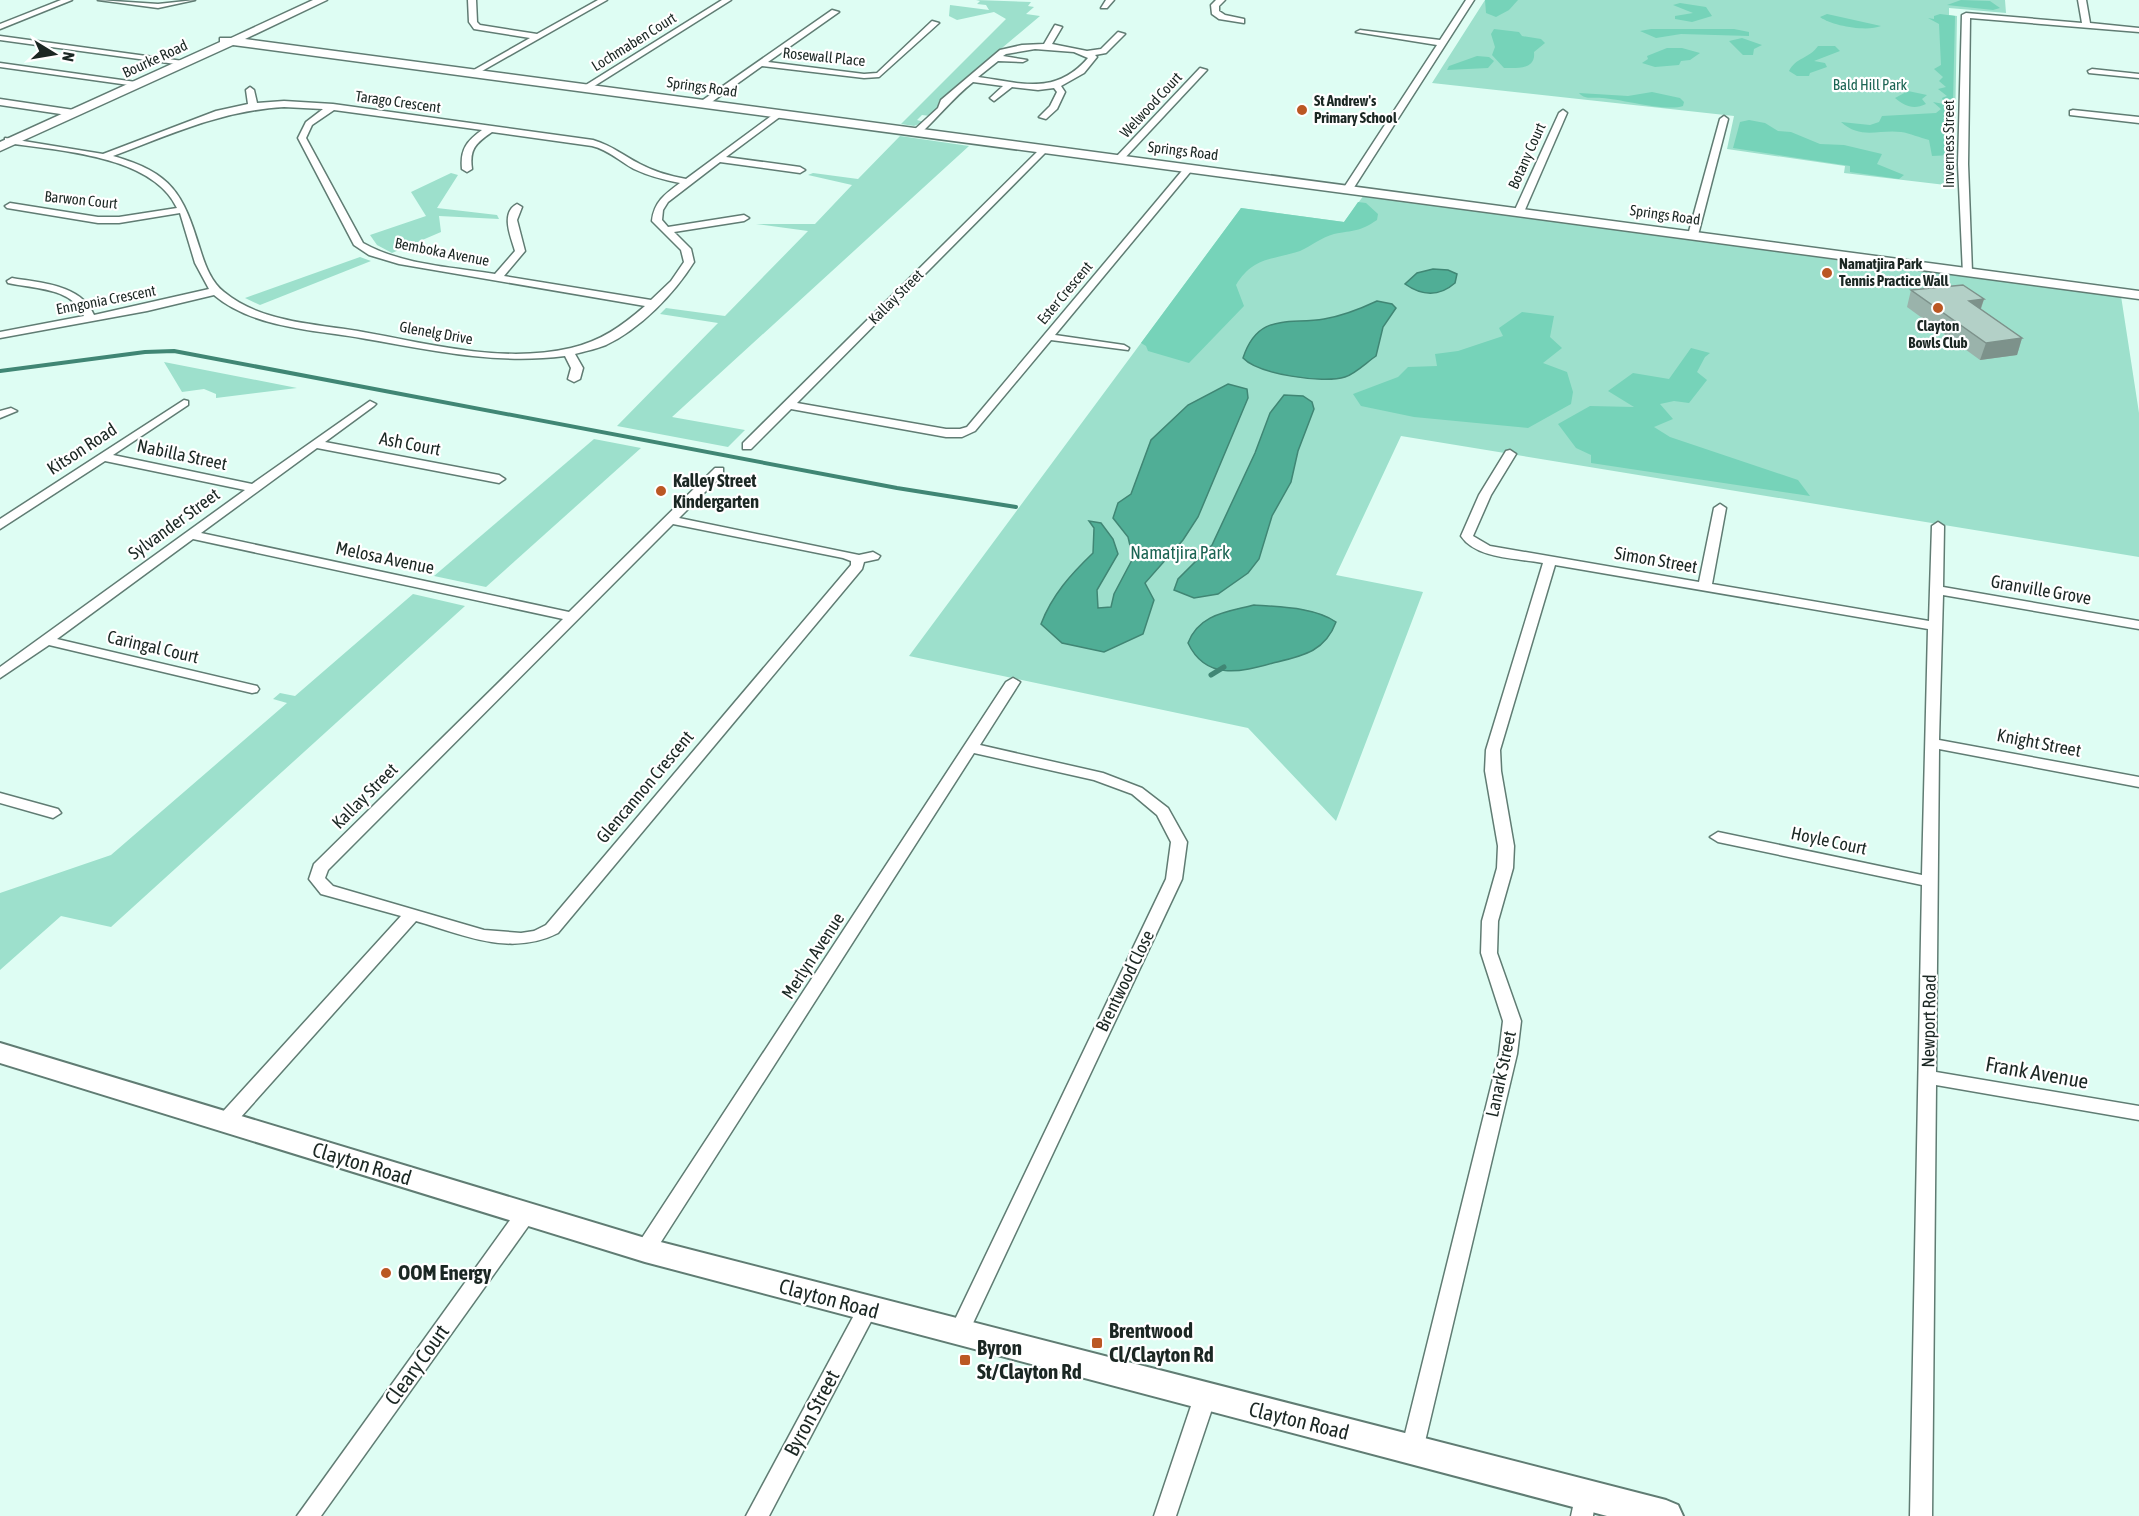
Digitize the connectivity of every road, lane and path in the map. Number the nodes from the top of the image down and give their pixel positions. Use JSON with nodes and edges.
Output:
{"nodes":[{"id":1,"x":68,"y":0,"type":"edge"},
{"id":2,"x":102,"y":0,"type":"edge"},
{"id":3,"x":191,"y":0,"type":"edge"},
{"id":4,"x":314,"y":0,"type":"edge"},
{"id":5,"x":322,"y":0,"type":"edge"},
{"id":6,"x":472,"y":0,"type":"edge"},
{"id":7,"x":603,"y":0,"type":"edge"},
{"id":8,"x":726,"y":0,"type":"edge"},
{"id":9,"x":1221,"y":0,"type":"edge"},
{"id":10,"x":1470,"y":0,"type":"edge"},
{"id":11,"x":2082,"y":0,"type":"edge"},
{"id":12,"x":835,"y":12,"type":"dead end"},
{"id":13,"x":1241,"y":21,"type":"dead end"},
{"id":14,"x":935,"y":23,"type":"dead end"},
{"id":15,"x":2086,"y":25,"type":"junction"},
{"id":16,"x":0,"y":27,"type":"edge"},
{"id":17,"x":1058,"y":27,"type":"dead end"},
{"id":18,"x":2139,"y":30,"type":"edge"},
{"id":19,"x":1360,"y":32,"type":"dead end"},
{"id":20,"x":1121,"y":34,"type":"dead end"},
{"id":21,"x":538,"y":37,"type":"junction"},
{"id":22,"x":0,"y":38,"type":"edge"},
{"id":23,"x":228,"y":41,"type":"junction"},
{"id":24,"x":1443,"y":43,"type":"junction"},
{"id":25,"x":1047,"y":46,"type":"junction"},
{"id":26,"x":1088,"y":53,"type":"junction"},
{"id":27,"x":995,"y":58,"type":"junction"},
{"id":28,"x":1023,"y":60,"type":"dead end"},
{"id":29,"x":180,"y":62,"type":"junction"},
{"id":30,"x":762,"y":64,"type":"junction"},
{"id":31,"x":0,"y":65,"type":"edge"},
{"id":32,"x":1203,"y":70,"type":"dead end"},
{"id":33,"x":2092,"y":72,"type":"dead end"},
{"id":34,"x":475,"y":73,"type":"junction"},
{"id":35,"x":2139,"y":76,"type":"edge"},
{"id":36,"x":972,"y":79,"type":"junction"},
{"id":37,"x":1012,"y":83,"type":"junction"},
{"id":38,"x":134,"y":84,"type":"junction"},
{"id":39,"x":1057,"y":86,"type":"junction"},
{"id":40,"x":585,"y":88,"type":"junction"},
{"id":41,"x":250,"y":90,"type":"dead end"},
{"id":42,"x":994,"y":98,"type":"dead end"},
{"id":43,"x":0,"y":102,"type":"edge"},
{"id":44,"x":703,"y":104,"type":"junction"},
{"id":45,"x":253,"y":106,"type":"junction"},
{"id":46,"x":333,"y":107,"type":"junction"},
{"id":47,"x":1563,"y":112,"type":"dead end"},
{"id":48,"x":71,"y":113,"type":"junction"},
{"id":49,"x":2073,"y":113,"type":"dead end"},
{"id":50,"x":778,"y":114,"type":"junction"},
{"id":51,"x":1043,"y":117,"type":"dead end"},
{"id":52,"x":1724,"y":119,"type":"dead end"},
{"id":53,"x":2139,"y":120,"type":"edge"},
{"id":54,"x":490,"y":129,"type":"junction"},
{"id":55,"x":917,"y":132,"type":"junction"},
{"id":56,"x":5,"y":143,"type":"edge"},
{"id":57,"x":1045,"y":149,"type":"junction"},
{"id":58,"x":103,"y":157,"type":"junction"},
{"id":59,"x":719,"y":159,"type":"junction"},
{"id":60,"x":1119,"y":159,"type":"junction"},
{"id":61,"x":1189,"y":168,"type":"junction"},
{"id":62,"x":466,"y":169,"type":"dead end"},
{"id":63,"x":800,"y":170,"type":"dead end"},
{"id":64,"x":687,"y":182,"type":"junction"},
{"id":65,"x":1348,"y":189,"type":"junction"},
{"id":66,"x":10,"y":206,"type":"dead end"},
{"id":67,"x":518,"y":207,"type":"dead end"},
{"id":68,"x":183,"y":210,"type":"junction"},
{"id":69,"x":1519,"y":212,"type":"junction"},
{"id":70,"x":744,"y":218,"type":"dead end"},
{"id":71,"x":665,"y":230,"type":"junction"},
{"id":72,"x":1693,"y":235,"type":"junction"},
{"id":73,"x":1966,"y":272,"type":"junction"},
{"id":74,"x":497,"y":278,"type":"junction"},
{"id":75,"x":12,"y":281,"type":"dead end"},
{"id":76,"x":216,"y":291,"type":"junction"},
{"id":77,"x":2139,"y":295,"type":"edge"},
{"id":78,"x":653,"y":304,"type":"junction"},
{"id":79,"x":90,"y":319,"type":"junction"},
{"id":80,"x":0,"y":335,"type":"edge"},
{"id":81,"x":1048,"y":337,"type":"junction"},
{"id":82,"x":1124,"y":348,"type":"dead end"},
{"id":83,"x":568,"y":352,"type":"junction"},
{"id":84,"x":574,"y":379,"type":"dead end"},
{"id":85,"x":184,"y":404,"type":"dead end"},
{"id":86,"x":370,"y":404,"type":"dead end"},
{"id":87,"x":788,"y":405,"type":"junction"},
{"id":88,"x":314,"y":444,"type":"junction"},
{"id":89,"x":747,"y":446,"type":"dead end"},
{"id":90,"x":1510,"y":454,"type":"dead end"},
{"id":91,"x":103,"y":457,"type":"junction"},
{"id":92,"x":719,"y":471,"type":"dead end"},
{"id":93,"x":499,"y":479,"type":"dead end"},
{"id":94,"x":254,"y":488,"type":"junction"},
{"id":95,"x":1720,"y":508,"type":"dead end"},
{"id":96,"x":671,"y":520,"type":"junction"},
{"id":97,"x":0,"y":525,"type":"edge"},
{"id":98,"x":1938,"y":526,"type":"dead end"},
{"id":99,"x":190,"y":535,"type":"junction"},
{"id":100,"x":873,"y":556,"type":"dead end"},
{"id":101,"x":858,"y":559,"type":"junction"},
{"id":102,"x":1550,"y":560,"type":"junction"},
{"id":103,"x":1705,"y":587,"type":"junction"},
{"id":104,"x":1937,"y":590,"type":"junction"},
{"id":105,"x":573,"y":617,"type":"junction"},
{"id":106,"x":1934,"y":626,"type":"junction"},
{"id":107,"x":2139,"y":626,"type":"edge"},
{"id":108,"x":46,"y":640,"type":"junction"},
{"id":109,"x":0,"y":674,"type":"edge"},
{"id":110,"x":1013,"y":682,"type":"dead end"},
{"id":111,"x":252,"y":689,"type":"dead end"},
{"id":112,"x":1932,"y":742,"type":"junction"},
{"id":113,"x":972,"y":748,"type":"junction"},
{"id":114,"x":2139,"y":782,"type":"edge"},
{"id":115,"x":0,"y":798,"type":"edge"},
{"id":116,"x":53,"y":813,"type":"dead end"},
{"id":117,"x":1718,"y":837,"type":"dead end"},
{"id":118,"x":1931,"y":882,"type":"junction"},
{"id":119,"x":413,"y":914,"type":"junction"},
{"id":120,"x":0,"y":1053,"type":"edge"},
{"id":121,"x":1928,"y":1077,"type":"junction"},
{"id":122,"x":2139,"y":1113,"type":"edge"},
{"id":123,"x":225,"y":1122,"type":"junction"},
{"id":124,"x":525,"y":1215,"type":"junction"},
{"id":125,"x":645,"y":1250,"type":"junction"},
{"id":126,"x":867,"y":1310,"type":"junction"},
{"id":127,"x":958,"y":1332,"type":"junction"},
{"id":128,"x":1205,"y":1397,"type":"junction"},
{"id":129,"x":1412,"y":1450,"type":"junction"},
{"id":130,"x":1584,"y":1506,"type":"edge"},
{"id":131,"x":308,"y":1516,"type":"edge"},
{"id":132,"x":757,"y":1516,"type":"edge"},
{"id":133,"x":1165,"y":1516,"type":"edge"},
{"id":134,"x":1666,"y":1516,"type":"edge"},
{"id":135,"x":1920,"y":1516,"type":"edge"}],
"edges":[{"from":1,"to":16,"type":"street"},
{"from":2,"to":3,"type":"street"},
{"from":4,"to":23,"type":"main road","name":"Bourke Road"},
{"from":5,"to":23,"type":"main road","name":"Bourke Road"},
{"from":6,"to":21,"type":"street"},
{"from":7,"to":21,"type":"street"},
{"from":8,"to":40,"type":"street","name":"Lochmaben Court"},
{"from":9,"to":13,"type":"street"},
{"from":10,"to":24,"type":"street"},
{"from":11,"to":15,"type":"street"},
{"from":12,"to":30,"type":"street"},
{"from":14,"to":30,"type":"street","name":"Rosewall Place"},
{"from":15,"to":18,"type":"street"},
{"from":15,"to":73,"type":"street","name":"Inverness Street"},
{"from":17,"to":25,"type":"street"},
{"from":19,"to":24,"type":"street"},
{"from":20,"to":26,"type":"street"},
{"from":21,"to":34,"type":"street"},
{"from":22,"to":29,"type":"street"},
{"from":23,"to":29,"type":"main road","name":"Bourke Road"},
{"from":23,"to":34,"type":"main road","name":"Springs Road"},
{"from":24,"to":65,"type":"street"},
{"from":25,"to":26,"type":"street"},
{"from":25,"to":27,"type":"street"},
{"from":26,"to":39,"type":"street"},
{"from":27,"to":28,"type":"street"},
{"from":27,"to":36,"type":"street"},
{"from":29,"to":38,"type":"main road","name":"Bourke Road"},
{"from":30,"to":44,"type":"street"},
{"from":31,"to":38,"type":"street"},
{"from":32,"to":60,"type":"street","name":"Welwood Court"},
{"from":33,"to":35,"type":"street"},
{"from":34,"to":40,"type":"main road","name":"Springs Road"},
{"from":36,"to":37,"type":"street"},
{"from":36,"to":55,"type":"street"},
{"from":37,"to":39,"type":"street"},
{"from":37,"to":42,"type":"street"},
{"from":38,"to":48,"type":"main road","name":"Bourke Road"},
{"from":39,"to":51,"type":"street"},
{"from":40,"to":44,"type":"main road","name":"Springs Road"},
{"from":41,"to":45,"type":"street"},
{"from":43,"to":48,"type":"street"},
{"from":44,"to":50,"type":"main road","name":"Springs Road"},
{"from":45,"to":46,"type":"street","name":"Tarago Crescent"},
{"from":45,"to":58,"type":"street","name":"Tarago Crescent"},
{"from":46,"to":54,"type":"street","name":"Tarago Crescent"},
{"from":46,"to":74,"type":"street","name":"Bemboka Avenue"},
{"from":47,"to":69,"type":"street","name":"Botany Court"},
{"from":48,"to":56,"type":"main road","name":"Bourke Road"},
{"from":49,"to":53,"type":"street"},
{"from":50,"to":55,"type":"main road","name":"Springs Road"},
{"from":50,"to":59,"type":"street"},
{"from":52,"to":72,"type":"street"},
{"from":54,"to":62,"type":"street"},
{"from":54,"to":64,"type":"street","name":"Tarago Crescent"},
{"from":55,"to":57,"type":"main road","name":"Springs Road"},
{"from":56,"to":58,"type":"street","name":"Glenelg Drive"},
{"from":57,"to":60,"type":"main road","name":"Springs Road"},
{"from":57,"to":87,"type":"street","name":"Kallay Street"},
{"from":58,"to":68,"type":"street","name":"Glenelg Drive"},
{"from":59,"to":63,"type":"street"},
{"from":59,"to":64,"type":"street"},
{"from":60,"to":61,"type":"main road","name":"Springs Road"},
{"from":61,"to":65,"type":"main road","name":"Springs Road"},
{"from":61,"to":81,"type":"street","name":"Ester Crescent"},
{"from":64,"to":71,"type":"street"},
{"from":65,"to":69,"type":"main road","name":"Springs Road"},
{"from":66,"to":68,"type":"street","name":"Barwon Court"},
{"from":67,"to":74,"type":"street"},
{"from":68,"to":76,"type":"street","name":"Glenelg Drive"},
{"from":69,"to":72,"type":"main road","name":"Springs Road"},
{"from":70,"to":71,"type":"street"},
{"from":71,"to":78,"type":"street","name":"Glenelg Drive"},
{"from":72,"to":73,"type":"main road","name":"Springs Road"},
{"from":73,"to":77,"type":"main road","name":"Springs Road"},
{"from":74,"to":78,"type":"street","name":"Bemboka Avenue"},
{"from":75,"to":79,"type":"street"},
{"from":76,"to":79,"type":"street","name":"Enngonia Crescent"},
{"from":76,"to":83,"type":"street","name":"Glenelg Drive"},
{"from":78,"to":83,"type":"street","name":"Glenelg Drive"},
{"from":79,"to":80,"type":"street","name":"Enngonia Crescent"},
{"from":81,"to":82,"type":"street"},
{"from":81,"to":87,"type":"street","name":"Ester Crescent"},
{"from":83,"to":84,"type":"street"},
{"from":85,"to":91,"type":"street","name":"Kitson Road"},
{"from":86,"to":88,"type":"street","name":"Sylvander Street"},
{"from":87,"to":89,"type":"street","name":"Kallay Street"},
{"from":88,"to":93,"type":"street","name":"Ash Court"},
{"from":88,"to":94,"type":"street","name":"Sylvander Street"},
{"from":90,"to":102,"type":"street","name":"Simon Street"},
{"from":91,"to":94,"type":"street","name":"Nabilla Street"},
{"from":91,"to":97,"type":"street","name":"Kitson Road"},
{"from":92,"to":96,"type":"street","name":"Kallay Street"},
{"from":94,"to":99,"type":"street","name":"Sylvander Street"},
{"from":95,"to":103,"type":"street"},
{"from":96,"to":101,"type":"street"},
{"from":96,"to":105,"type":"street","name":"Kallay Street"},
{"from":98,"to":104,"type":"street","name":"Newport Road"},
{"from":99,"to":105,"type":"street","name":"Melosa Avenue"},
{"from":99,"to":108,"type":"street","name":"Sylvander Street"},
{"from":100,"to":101,"type":"street"},
{"from":101,"to":119,"type":"street","name":"Glencannon Crescent"},
{"from":102,"to":103,"type":"street","name":"Simon Street"},
{"from":102,"to":129,"type":"street","name":"Lanark Street"},
{"from":103,"to":106,"type":"street","name":"Simon Street"},
{"from":104,"to":106,"type":"street","name":"Newport Road"},
{"from":104,"to":107,"type":"street","name":"Granville Grove"},
{"from":105,"to":119,"type":"street","name":"Kallay Street"},
{"from":106,"to":112,"type":"street","name":"Newport Road"},
{"from":108,"to":109,"type":"street","name":"Sylvander Street"},
{"from":108,"to":111,"type":"street","name":"Caringal Court"},
{"from":110,"to":113,"type":"street","name":"Merlyn Avenue"},
{"from":112,"to":114,"type":"street","name":"Knight Street"},
{"from":112,"to":118,"type":"street","name":"Newport Road"},
{"from":113,"to":125,"type":"street","name":"Merlyn Avenue"},
{"from":113,"to":127,"type":"street","name":"Brentwood Close"},
{"from":115,"to":116,"type":"street"},
{"from":117,"to":118,"type":"street","name":"Hoyle Court"},
{"from":118,"to":121,"type":"street","name":"Newport Road"},
{"from":119,"to":123,"type":"street"},
{"from":120,"to":123,"type":"main road","name":"Clayton Road"},
{"from":121,"to":122,"type":"street","name":"Frank Avenue"},
{"from":121,"to":135,"type":"street","name":"Newport Road"},
{"from":123,"to":124,"type":"main road","name":"Clayton Road"},
{"from":124,"to":125,"type":"main road","name":"Clayton Road"},
{"from":124,"to":131,"type":"street","name":"Cleary Court"},
{"from":125,"to":126,"type":"main road","name":"Clayton Road"},
{"from":126,"to":127,"type":"main road","name":"Clayton Road"},
{"from":126,"to":132,"type":"street","name":"Byron Street"},
{"from":127,"to":128,"type":"main road","name":"Clayton Road"},
{"from":128,"to":129,"type":"main road","name":"Clayton Road"},
{"from":128,"to":133,"type":"street"},
{"from":129,"to":130,"type":"main road","name":"Clayton Road"},
{"from":130,"to":134,"type":"main road","name":"Clayton Road"}]}
